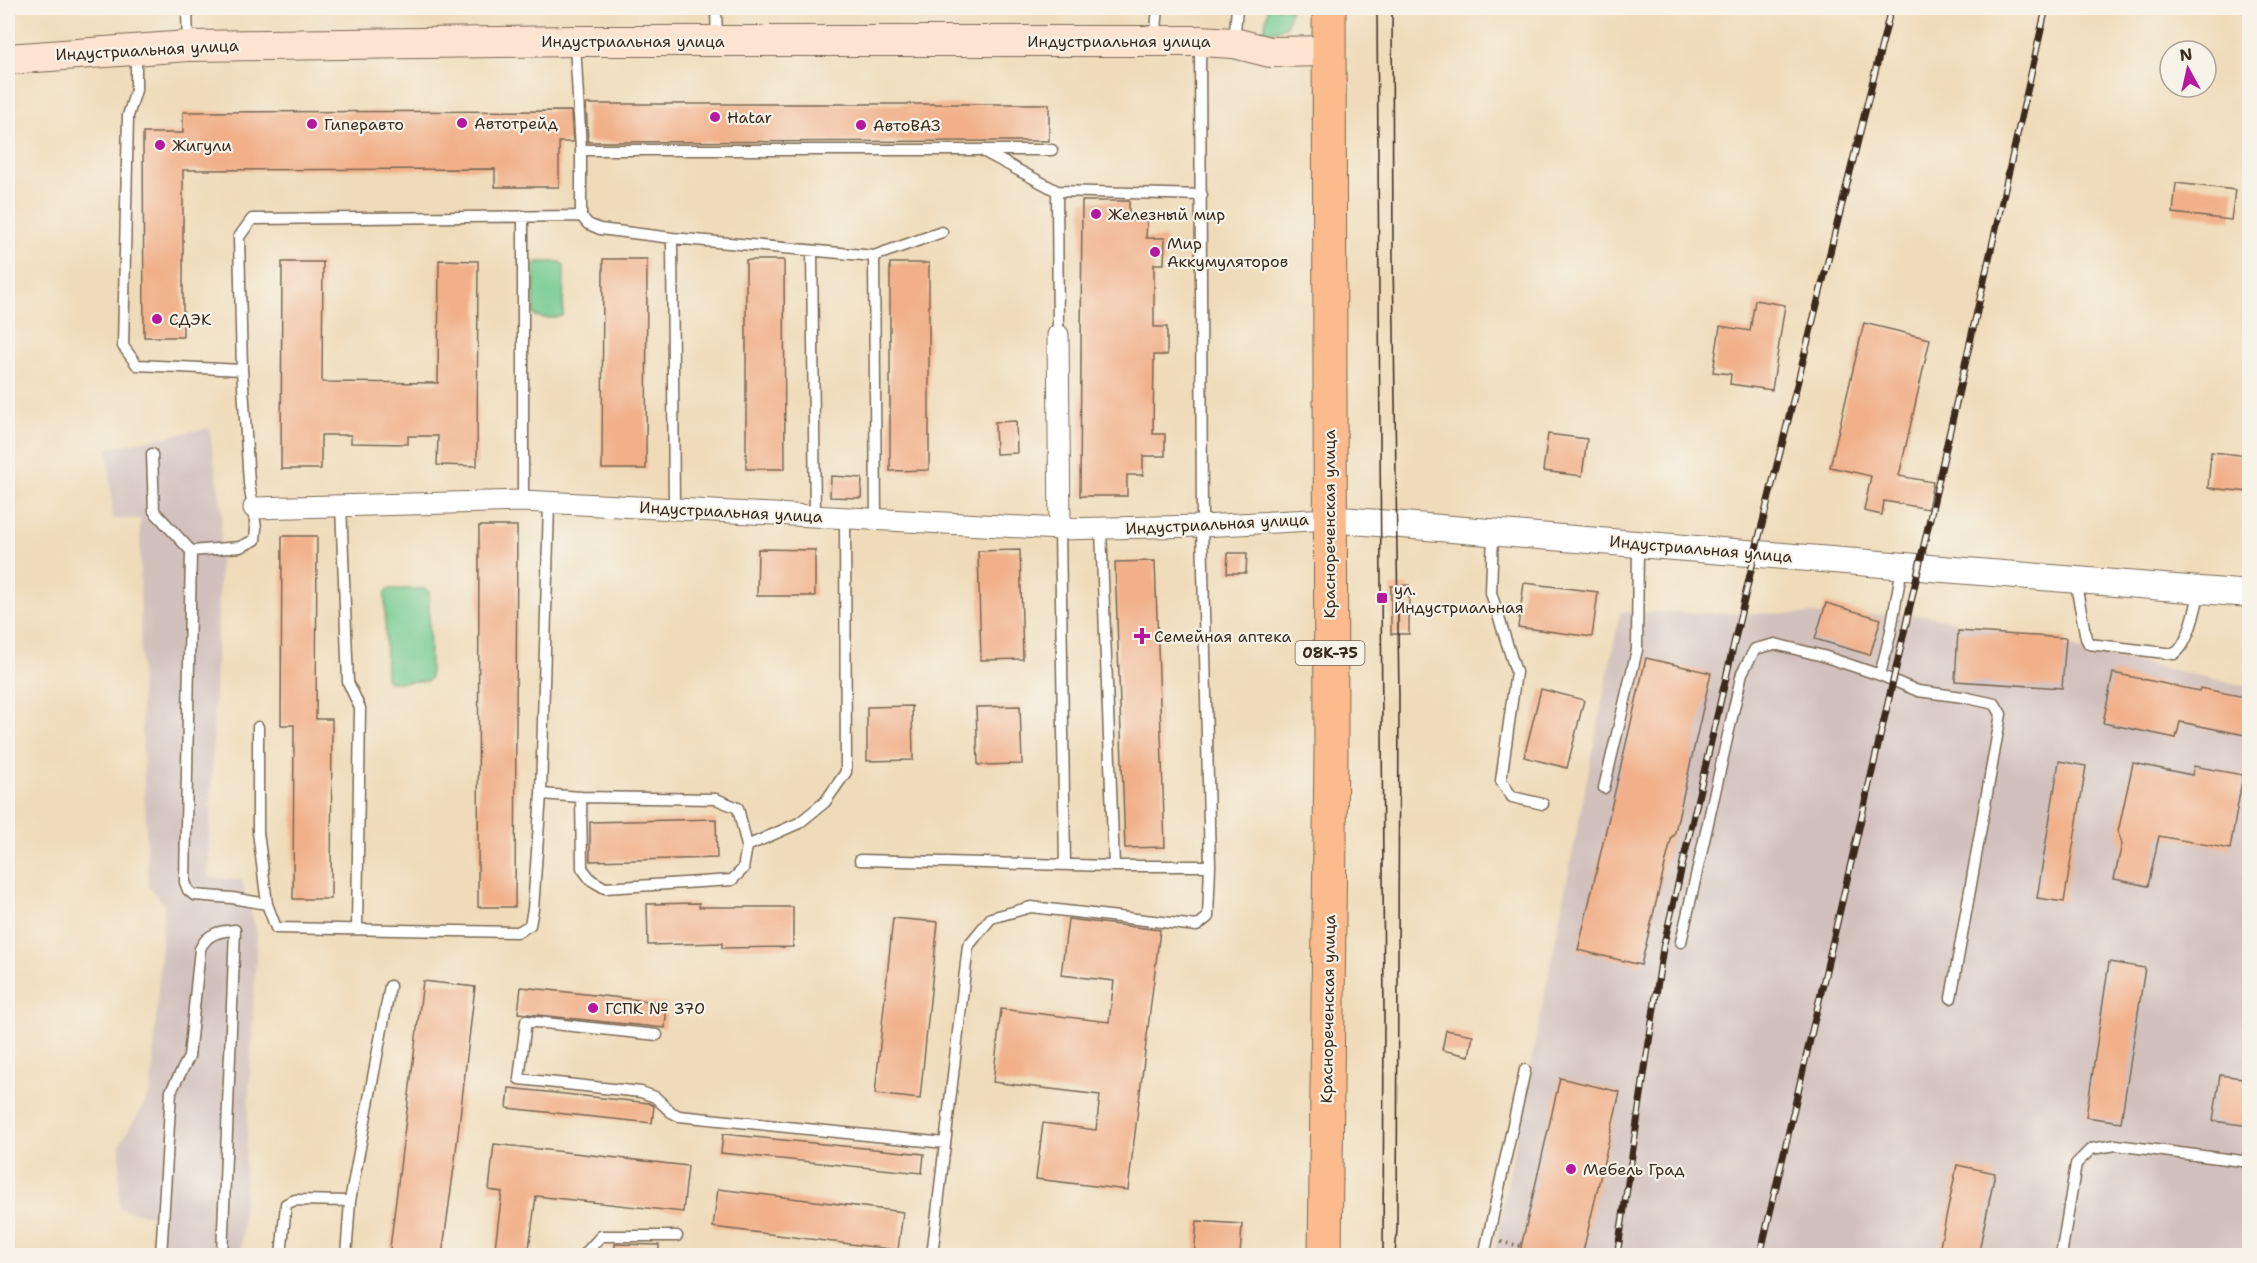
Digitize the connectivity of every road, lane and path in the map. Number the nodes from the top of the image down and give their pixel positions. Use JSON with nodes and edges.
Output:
{"nodes":[{"id":1,"x":187,"y":8,"type":"edge"},
{"id":2,"x":716,"y":8,"type":"edge"},
{"id":3,"x":1158,"y":8,"type":"edge"},
{"id":4,"x":1237,"y":8,"type":"edge"},
{"id":5,"x":1329,"y":8,"type":"edge"},
{"id":6,"x":575,"y":40,"type":"junction"},
{"id":7,"x":1200,"y":40,"type":"junction"},
{"id":8,"x":717,"y":41,"type":"junction"},
{"id":9,"x":1155,"y":41,"type":"junction"},
{"id":10,"x":1234,"y":43,"type":"junction"},
{"id":11,"x":188,"y":46,"type":"junction"},
{"id":12,"x":136,"y":49,"type":"junction"},
{"id":13,"x":1329,"y":51,"type":"junction"},
{"id":14,"x":8,"y":59,"type":"edge"},
{"id":15,"x":581,"y":150,"type":"junction"},
{"id":16,"x":980,"y":150,"type":"junction"},
{"id":17,"x":1052,"y":150,"type":"dead end"},
{"id":18,"x":1057,"y":191,"type":"junction"},
{"id":19,"x":1202,"y":195,"type":"junction"},
{"id":20,"x":523,"y":216,"type":"junction"},
{"id":21,"x":581,"y":216,"type":"junction"},
{"id":22,"x":942,"y":232,"type":"dead end"},
{"id":23,"x":672,"y":238,"type":"junction"},
{"id":24,"x":812,"y":252,"type":"junction"},
{"id":25,"x":874,"y":256,"type":"junction"},
{"id":26,"x":1058,"y":335,"type":"joint"},
{"id":27,"x":242,"y":370,"type":"junction"},
{"id":28,"x":152,"y":453,"type":"dead end"},
{"id":29,"x":523,"y":501,"type":"junction"},
{"id":30,"x":549,"y":503,"type":"junction"},
{"id":31,"x":341,"y":505,"type":"junction"},
{"id":32,"x":254,"y":508,"type":"junction"},
{"id":33,"x":674,"y":509,"type":"junction"},
{"id":34,"x":814,"y":515,"type":"junction"},
{"id":35,"x":845,"y":518,"type":"junction"},
{"id":36,"x":1329,"y":519,"type":"junction"},
{"id":37,"x":876,"y":520,"type":"junction"},
{"id":38,"x":1202,"y":526,"type":"junction"},
{"id":39,"x":1060,"y":529,"type":"junction"},
{"id":40,"x":1101,"y":529,"type":"junction"},
{"id":41,"x":1493,"y":532,"type":"junction"},
{"id":42,"x":1638,"y":544,"type":"junction"},
{"id":43,"x":191,"y":551,"type":"junction"},
{"id":44,"x":1902,"y":566,"type":"junction"},
{"id":45,"x":2075,"y":580,"type":"junction"},
{"id":46,"x":2200,"y":590,"type":"junction"},
{"id":47,"x":2250,"y":594,"type":"edge"},
{"id":48,"x":1880,"y":675,"type":"junction"},
{"id":49,"x":258,"y":727,"type":"dead end"},
{"id":50,"x":1604,"y":788,"type":"dead end"},
{"id":51,"x":541,"y":794,"type":"junction"},
{"id":52,"x":580,"y":797,"type":"junction"},
{"id":53,"x":1543,"y":804,"type":"dead end"},
{"id":54,"x":747,"y":846,"type":"junction"},
{"id":55,"x":860,"y":860,"type":"dead end"},
{"id":56,"x":1065,"y":865,"type":"junction"},
{"id":57,"x":1114,"y":866,"type":"junction"},
{"id":58,"x":1210,"y":866,"type":"junction"},
{"id":59,"x":267,"y":904,"type":"junction"},
{"id":60,"x":357,"y":928,"type":"junction"},
{"id":61,"x":1681,"y":942,"type":"dead end"},
{"id":62,"x":390,"y":986,"type":"dead end"},
{"id":63,"x":1951,"y":998,"type":"dead end"},
{"id":64,"x":657,"y":1035,"type":"dead end"},
{"id":65,"x":1525,"y":1070,"type":"dead end"},
{"id":66,"x":945,"y":1143,"type":"junction"},
{"id":67,"x":2250,"y":1162,"type":"edge"},
{"id":68,"x":350,"y":1201,"type":"junction"},
{"id":69,"x":677,"y":1236,"type":"dead end"},
{"id":70,"x":161,"y":1256,"type":"edge"},
{"id":71,"x":222,"y":1256,"type":"edge"},
{"id":72,"x":281,"y":1256,"type":"edge"},
{"id":73,"x":346,"y":1256,"type":"edge"},
{"id":74,"x":583,"y":1256,"type":"edge"},
{"id":75,"x":932,"y":1256,"type":"edge"},
{"id":76,"x":1325,"y":1256,"type":"edge"},
{"id":77,"x":1484,"y":1256,"type":"edge"},
{"id":78,"x":2061,"y":1256,"type":"edge"}],
"edges":[{"from":1,"to":11,"type":"lane"},
{"from":2,"to":8,"type":"lane"},
{"from":3,"to":9,"type":"lane"},
{"from":4,"to":10,"type":"lane"},
{"from":5,"to":13,"type":"main road","name":"Краснореченская улица"},
{"from":6,"to":8,"type":"main road","name":"Индустриальная улица"},
{"from":6,"to":11,"type":"main road","name":"Индустриальная улица"},
{"from":6,"to":15,"type":"lane"},
{"from":7,"to":9,"type":"main road","name":"Индустриальная улица"},
{"from":7,"to":10,"type":"main road","name":"Индустриальная улица"},
{"from":7,"to":19,"type":"lane"},
{"from":8,"to":9,"type":"main road","name":"Индустриальная улица"},
{"from":10,"to":13,"type":"main road","name":"Индустриальная улица"},
{"from":11,"to":12,"type":"main road","name":"Индустриальная улица"},
{"from":12,"to":14,"type":"main road","name":"Индустриальная улица"},
{"from":12,"to":27,"type":"lane"},
{"from":13,"to":36,"type":"main road","name":"Краснореченская улица","number":"08К-75"},
{"from":15,"to":16,"type":"lane"},
{"from":15,"to":21,"type":"lane"},
{"from":16,"to":17,"type":"lane"},
{"from":16,"to":18,"type":"lane"},
{"from":18,"to":19,"type":"lane"},
{"from":18,"to":26,"type":"lane"},
{"from":19,"to":38,"type":"lane"},
{"from":20,"to":21,"type":"lane"},
{"from":20,"to":27,"type":"lane"},
{"from":20,"to":29,"type":"lane"},
{"from":21,"to":23,"type":"lane"},
{"from":22,"to":25,"type":"lane"},
{"from":23,"to":24,"type":"lane"},
{"from":23,"to":33,"type":"lane"},
{"from":24,"to":25,"type":"lane"},
{"from":24,"to":34,"type":"lane"},
{"from":25,"to":37,"type":"lane"},
{"from":26,"to":39,"type":"street"},
{"from":27,"to":32,"type":"lane"},
{"from":28,"to":43,"type":"lane"},
{"from":29,"to":30,"type":"street","name":"Индустриальная улица"},
{"from":29,"to":31,"type":"street","name":"Индустриальная улица"},
{"from":30,"to":33,"type":"street","name":"Индустриальная улица"},
{"from":30,"to":51,"type":"lane"},
{"from":31,"to":32,"type":"street","name":"Индустриальная улица"},
{"from":31,"to":60,"type":"lane"},
{"from":32,"to":43,"type":"lane"},
{"from":33,"to":34,"type":"street","name":"Индустриальная улица"},
{"from":34,"to":35,"type":"street","name":"Индустриальная улица"},
{"from":35,"to":37,"type":"street","name":"Индустриальная улица"},
{"from":35,"to":54,"type":"lane"},
{"from":36,"to":38,"type":"street","name":"Индустриальная улица"},
{"from":36,"to":41,"type":"street","name":"Индустриальная улица"},
{"from":36,"to":76,"type":"main road","name":"Краснореченская улица","number":"08К-75"},
{"from":37,"to":39,"type":"street","name":"Индустриальная улица"},
{"from":38,"to":40,"type":"street","name":"Индустриальная улица"},
{"from":38,"to":58,"type":"lane"},
{"from":39,"to":40,"type":"street","name":"Индустриальная улица"},
{"from":39,"to":56,"type":"lane"},
{"from":40,"to":57,"type":"lane"},
{"from":41,"to":42,"type":"street","name":"Индустриальная улица"},
{"from":41,"to":53,"type":"lane"},
{"from":42,"to":44,"type":"street","name":"Индустриальная улица"},
{"from":42,"to":50,"type":"lane"},
{"from":43,"to":59,"type":"lane"},
{"from":44,"to":45,"type":"street","name":"Индустриальная улица"},
{"from":44,"to":48,"type":"lane"},
{"from":45,"to":46,"type":"street","name":"Индустриальная улица"},
{"from":45,"to":46,"type":"lane"},
{"from":46,"to":47,"type":"street","name":"Индустриальная улица"},
{"from":48,"to":61,"type":"lane"},
{"from":48,"to":63,"type":"lane"},
{"from":49,"to":59,"type":"lane"},
{"from":51,"to":52,"type":"lane"},
{"from":51,"to":60,"type":"lane"},
{"from":52,"to":54,"type":"lane"},
{"from":52,"to":54,"type":"lane"},
{"from":55,"to":56,"type":"lane"},
{"from":56,"to":57,"type":"lane"},
{"from":57,"to":58,"type":"lane"},
{"from":58,"to":66,"type":"lane"},
{"from":59,"to":60,"type":"lane"},
{"from":62,"to":68,"type":"lane"},
{"from":64,"to":66,"type":"lane"},
{"from":65,"to":77,"type":"lane"},
{"from":66,"to":75,"type":"lane"},
{"from":67,"to":78,"type":"lane"},
{"from":68,"to":72,"type":"lane"},
{"from":68,"to":73,"type":"lane"},
{"from":69,"to":74,"type":"lane"},
{"from":70,"to":71,"type":"lane"}]}
